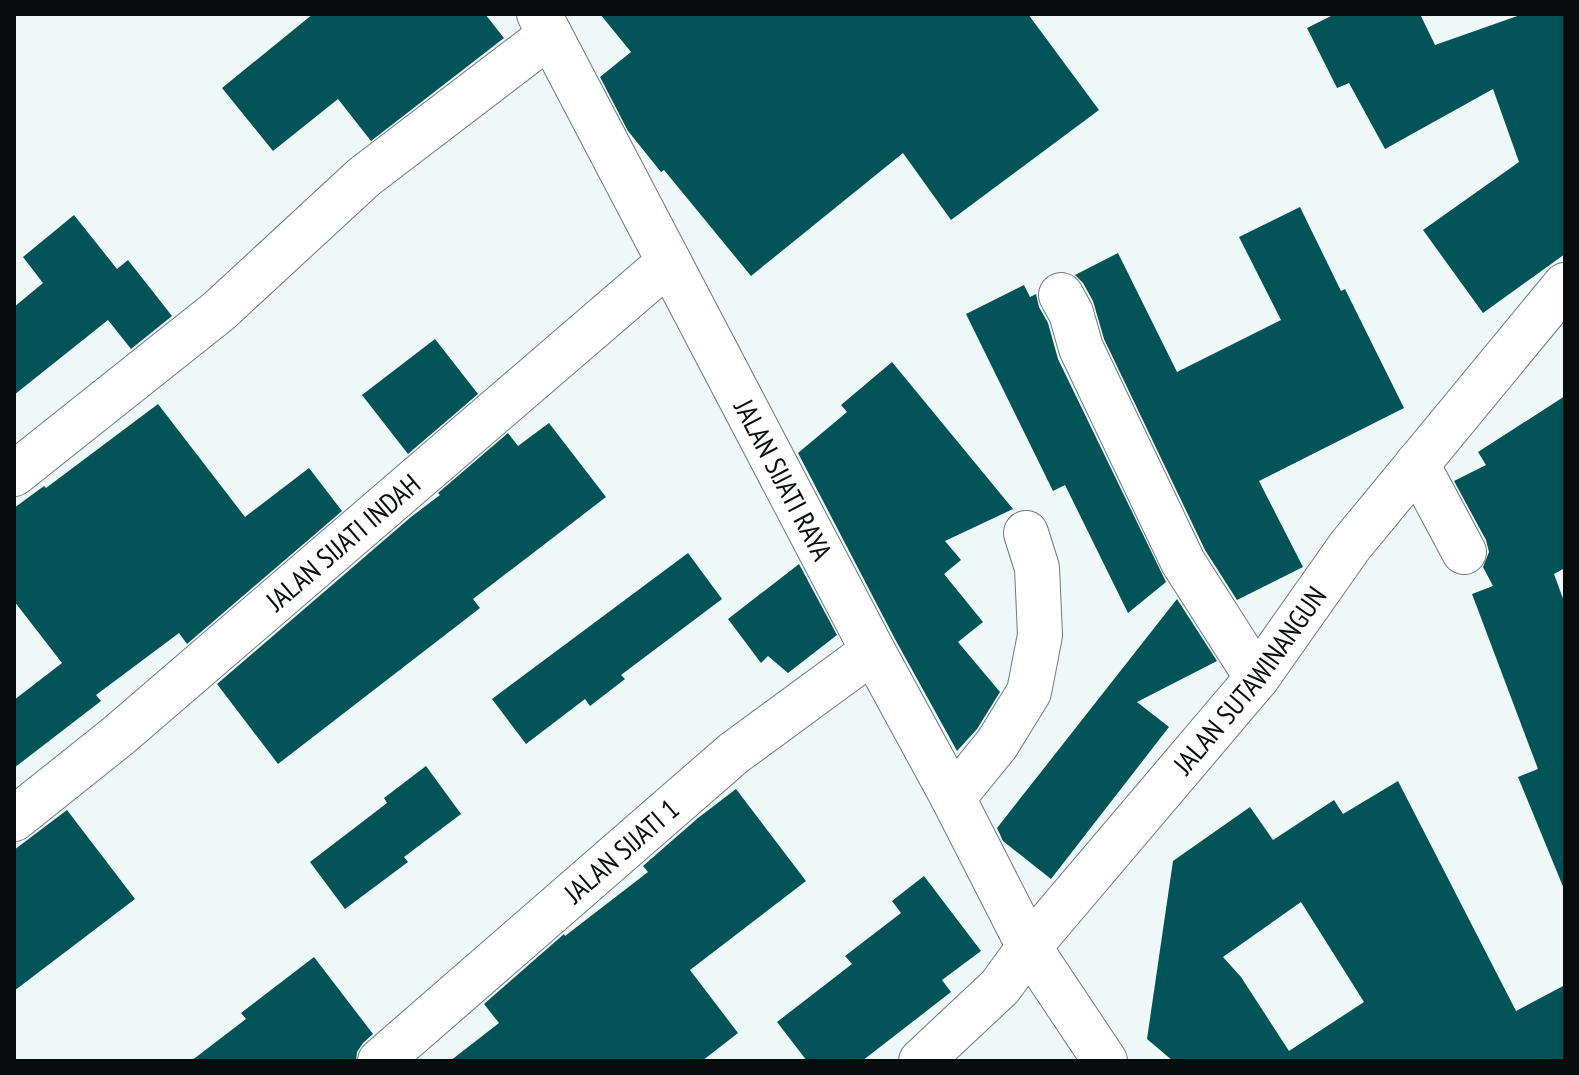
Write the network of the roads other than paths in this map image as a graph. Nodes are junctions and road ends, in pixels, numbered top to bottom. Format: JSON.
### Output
{"nodes":[{"id":1,"x":544,"y":25,"type":"edge"},
{"id":2,"x":669,"y":262,"type":"junction"},
{"id":3,"x":1565,"y":285,"type":"edge"},
{"id":4,"x":1061,"y":295,"type":"dead end"},
{"id":5,"x":1417,"y":464,"type":"junction"},
{"id":6,"x":14,"y":474,"type":"edge"},
{"id":7,"x":1026,"y":533,"type":"dead end"},
{"id":8,"x":1464,"y":552,"type":"dead end"},
{"id":9,"x":873,"y":651,"type":"junction"},
{"id":10,"x":1257,"y":678,"type":"junction"},
{"id":11,"x":953,"y":798,"type":"junction"},
{"id":12,"x":14,"y":819,"type":"edge"},
{"id":13,"x":1029,"y":947,"type":"junction"},
{"id":14,"x":380,"y":1061,"type":"edge"},
{"id":15,"x":921,"y":1061,"type":"edge"},
{"id":16,"x":1105,"y":1061,"type":"edge"}],
"edges":[{"from":1,"to":2,"type":"street","name":"JALAN SIJATI RAYA"},
{"from":1,"to":6,"type":"street"},
{"from":2,"to":9,"type":"street","name":"JALAN SIJATI RAYA"},
{"from":2,"to":12,"type":"street","name":"JALAN SIJATI INDAH"},
{"from":3,"to":5,"type":"street","name":"JALAN SUTAWINANGUN"},
{"from":4,"to":10,"type":"street"},
{"from":5,"to":8,"type":"street"},
{"from":5,"to":10,"type":"street","name":"JALAN SUTAWINANGUN"},
{"from":7,"to":11,"type":"street"},
{"from":9,"to":11,"type":"street","name":"JALAN SIJATI RAYA"},
{"from":9,"to":14,"type":"street","name":"JALAN SIJATI 1"},
{"from":10,"to":13,"type":"street","name":"JALAN SUTAWINANGUN"},
{"from":11,"to":13,"type":"street","name":"JALAN SIJATI RAYA"},
{"from":13,"to":15,"type":"street","name":"JALAN SUTAWINANGUN"},
{"from":13,"to":16,"type":"street","name":"JALAN SIJATI RAYA"}]}
